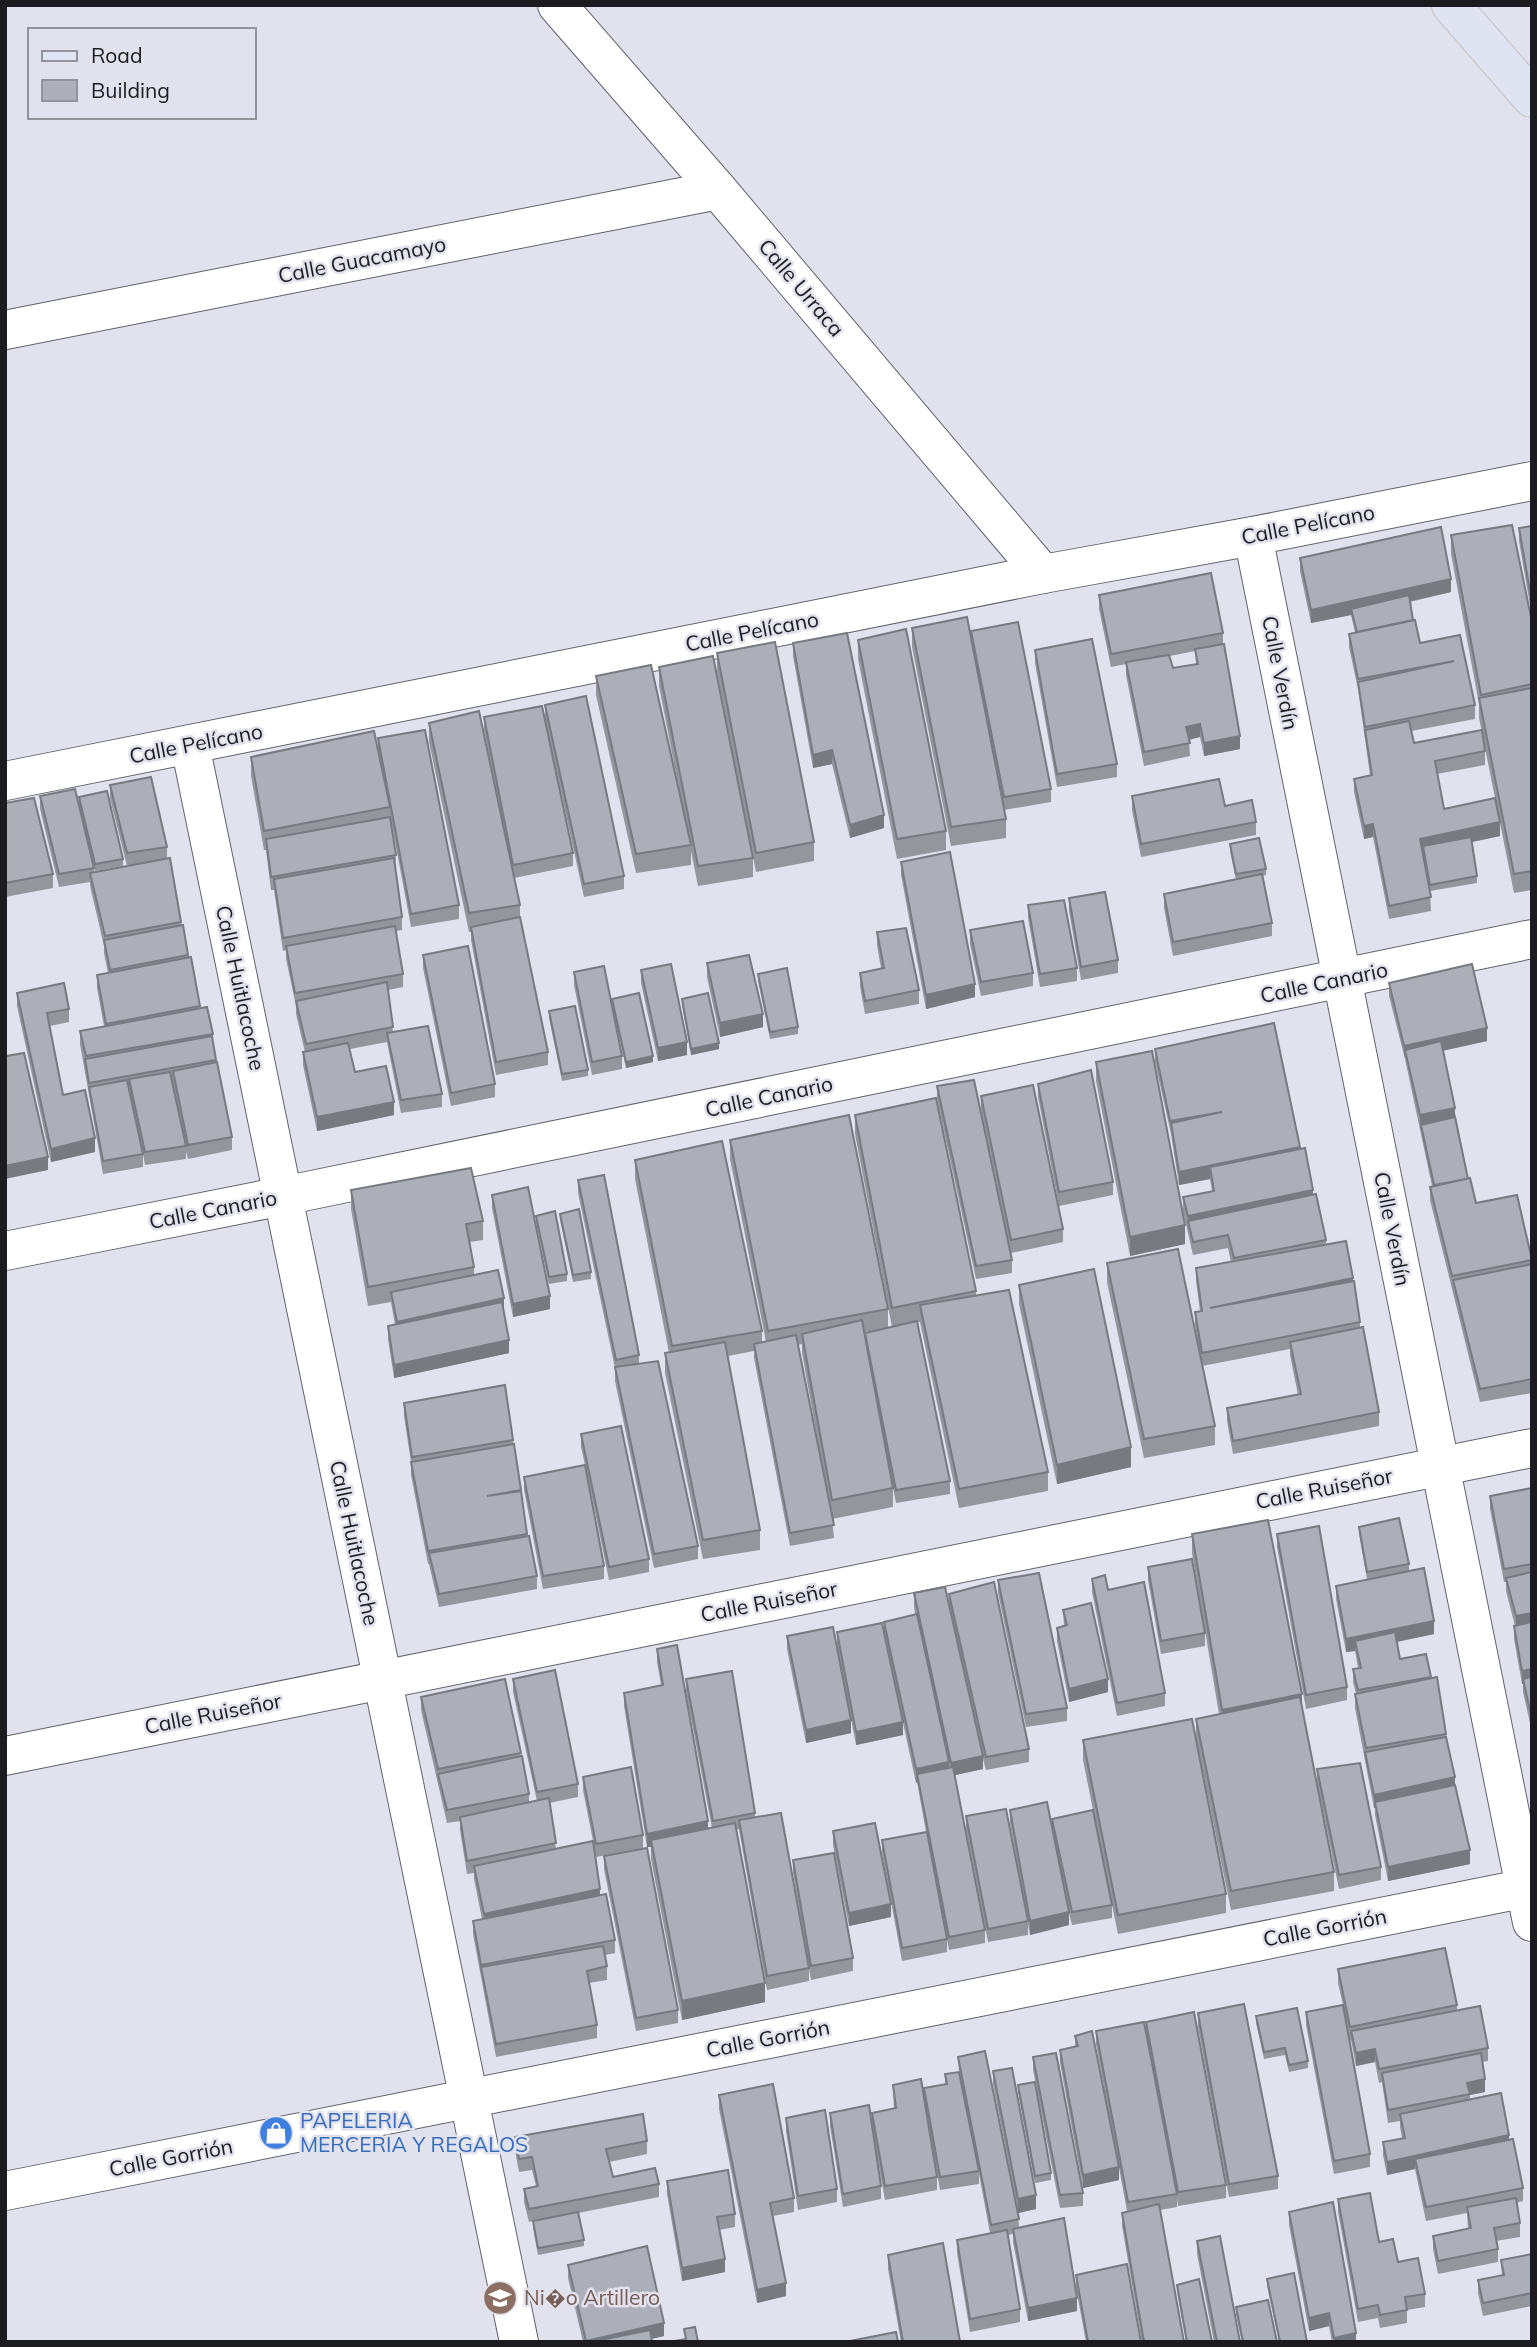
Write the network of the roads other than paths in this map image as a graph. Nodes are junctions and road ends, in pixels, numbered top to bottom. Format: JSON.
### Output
{"nodes":[{"id":1,"x":557,"y":5,"type":"edge"},
{"id":2,"x":1451,"y":5,"type":"edge"},
{"id":3,"x":1532,"y":98,"type":"edge"},
{"id":4,"x":718,"y":190,"type":"junction"},
{"id":5,"x":5,"y":330,"type":"edge"},
{"id":6,"x":1532,"y":463,"type":"edge"},
{"id":7,"x":1515,"y":483,"type":"edge"},
{"id":8,"x":1253,"y":536,"type":"junction"},
{"id":9,"x":1043,"y":574,"type":"junction"},
{"id":10,"x":190,"y":745,"type":"junction"},
{"id":11,"x":5,"y":781,"type":"edge"},
{"id":12,"x":1532,"y":939,"type":"edge"},
{"id":13,"x":1342,"y":979,"type":"junction"},
{"id":14,"x":283,"y":1196,"type":"junction"},
{"id":15,"x":5,"y":1251,"type":"edge"},
{"id":16,"x":1532,"y":1448,"type":"edge"},
{"id":17,"x":1440,"y":1466,"type":"junction"},
{"id":18,"x":383,"y":1680,"type":"junction"},
{"id":19,"x":5,"y":1756,"type":"edge"},
{"id":20,"x":1530,"y":1899,"type":"edge"},
{"id":21,"x":468,"y":2099,"type":"junction"},
{"id":22,"x":5,"y":2191,"type":"edge"},
{"id":23,"x":519,"y":2342,"type":"edge"}],
"edges":[{"from":1,"to":4,"type":"street","name":"Calle Urraca"},
{"from":2,"to":3,"type":"main road"},
{"from":4,"to":5,"type":"street","name":"Calle Guacamayo"},
{"from":4,"to":9,"type":"street","name":"Calle Urraca"},
{"from":6,"to":7,"type":"street","name":"Calle Pelícano"},
{"from":7,"to":8,"type":"street","name":"Calle Pelícano"},
{"from":8,"to":9,"type":"street","name":"Calle Pelícano"},
{"from":8,"to":13,"type":"street","name":"Calle Verdín"},
{"from":9,"to":10,"type":"street","name":"Calle Pelícano"},
{"from":10,"to":11,"type":"street","name":"Calle Pelícano"},
{"from":10,"to":14,"type":"street","name":"Calle Huitlacoche"},
{"from":12,"to":13,"type":"street","name":"Calle Canario"},
{"from":13,"to":14,"type":"street","name":"Calle Canario"},
{"from":13,"to":17,"type":"street","name":"Calle Verdín"},
{"from":14,"to":15,"type":"street","name":"Calle Canario"},
{"from":14,"to":18,"type":"street","name":"Calle Huitlacoche"},
{"from":16,"to":17,"type":"street","name":"Calle Ruiseñor"},
{"from":17,"to":18,"type":"street","name":"Calle Ruiseñor"},
{"from":17,"to":20,"type":"street","name":"Calle Verdín"},
{"from":18,"to":19,"type":"street","name":"Calle Ruiseñor"},
{"from":18,"to":21,"type":"street","name":"Calle Huitlacoche"},
{"from":20,"to":21,"type":"street","name":"Calle Gorrión"},
{"from":21,"to":22,"type":"street","name":"Calle Gorrión"},
{"from":21,"to":23,"type":"street","name":"Calle Huitlacoche"}]}
